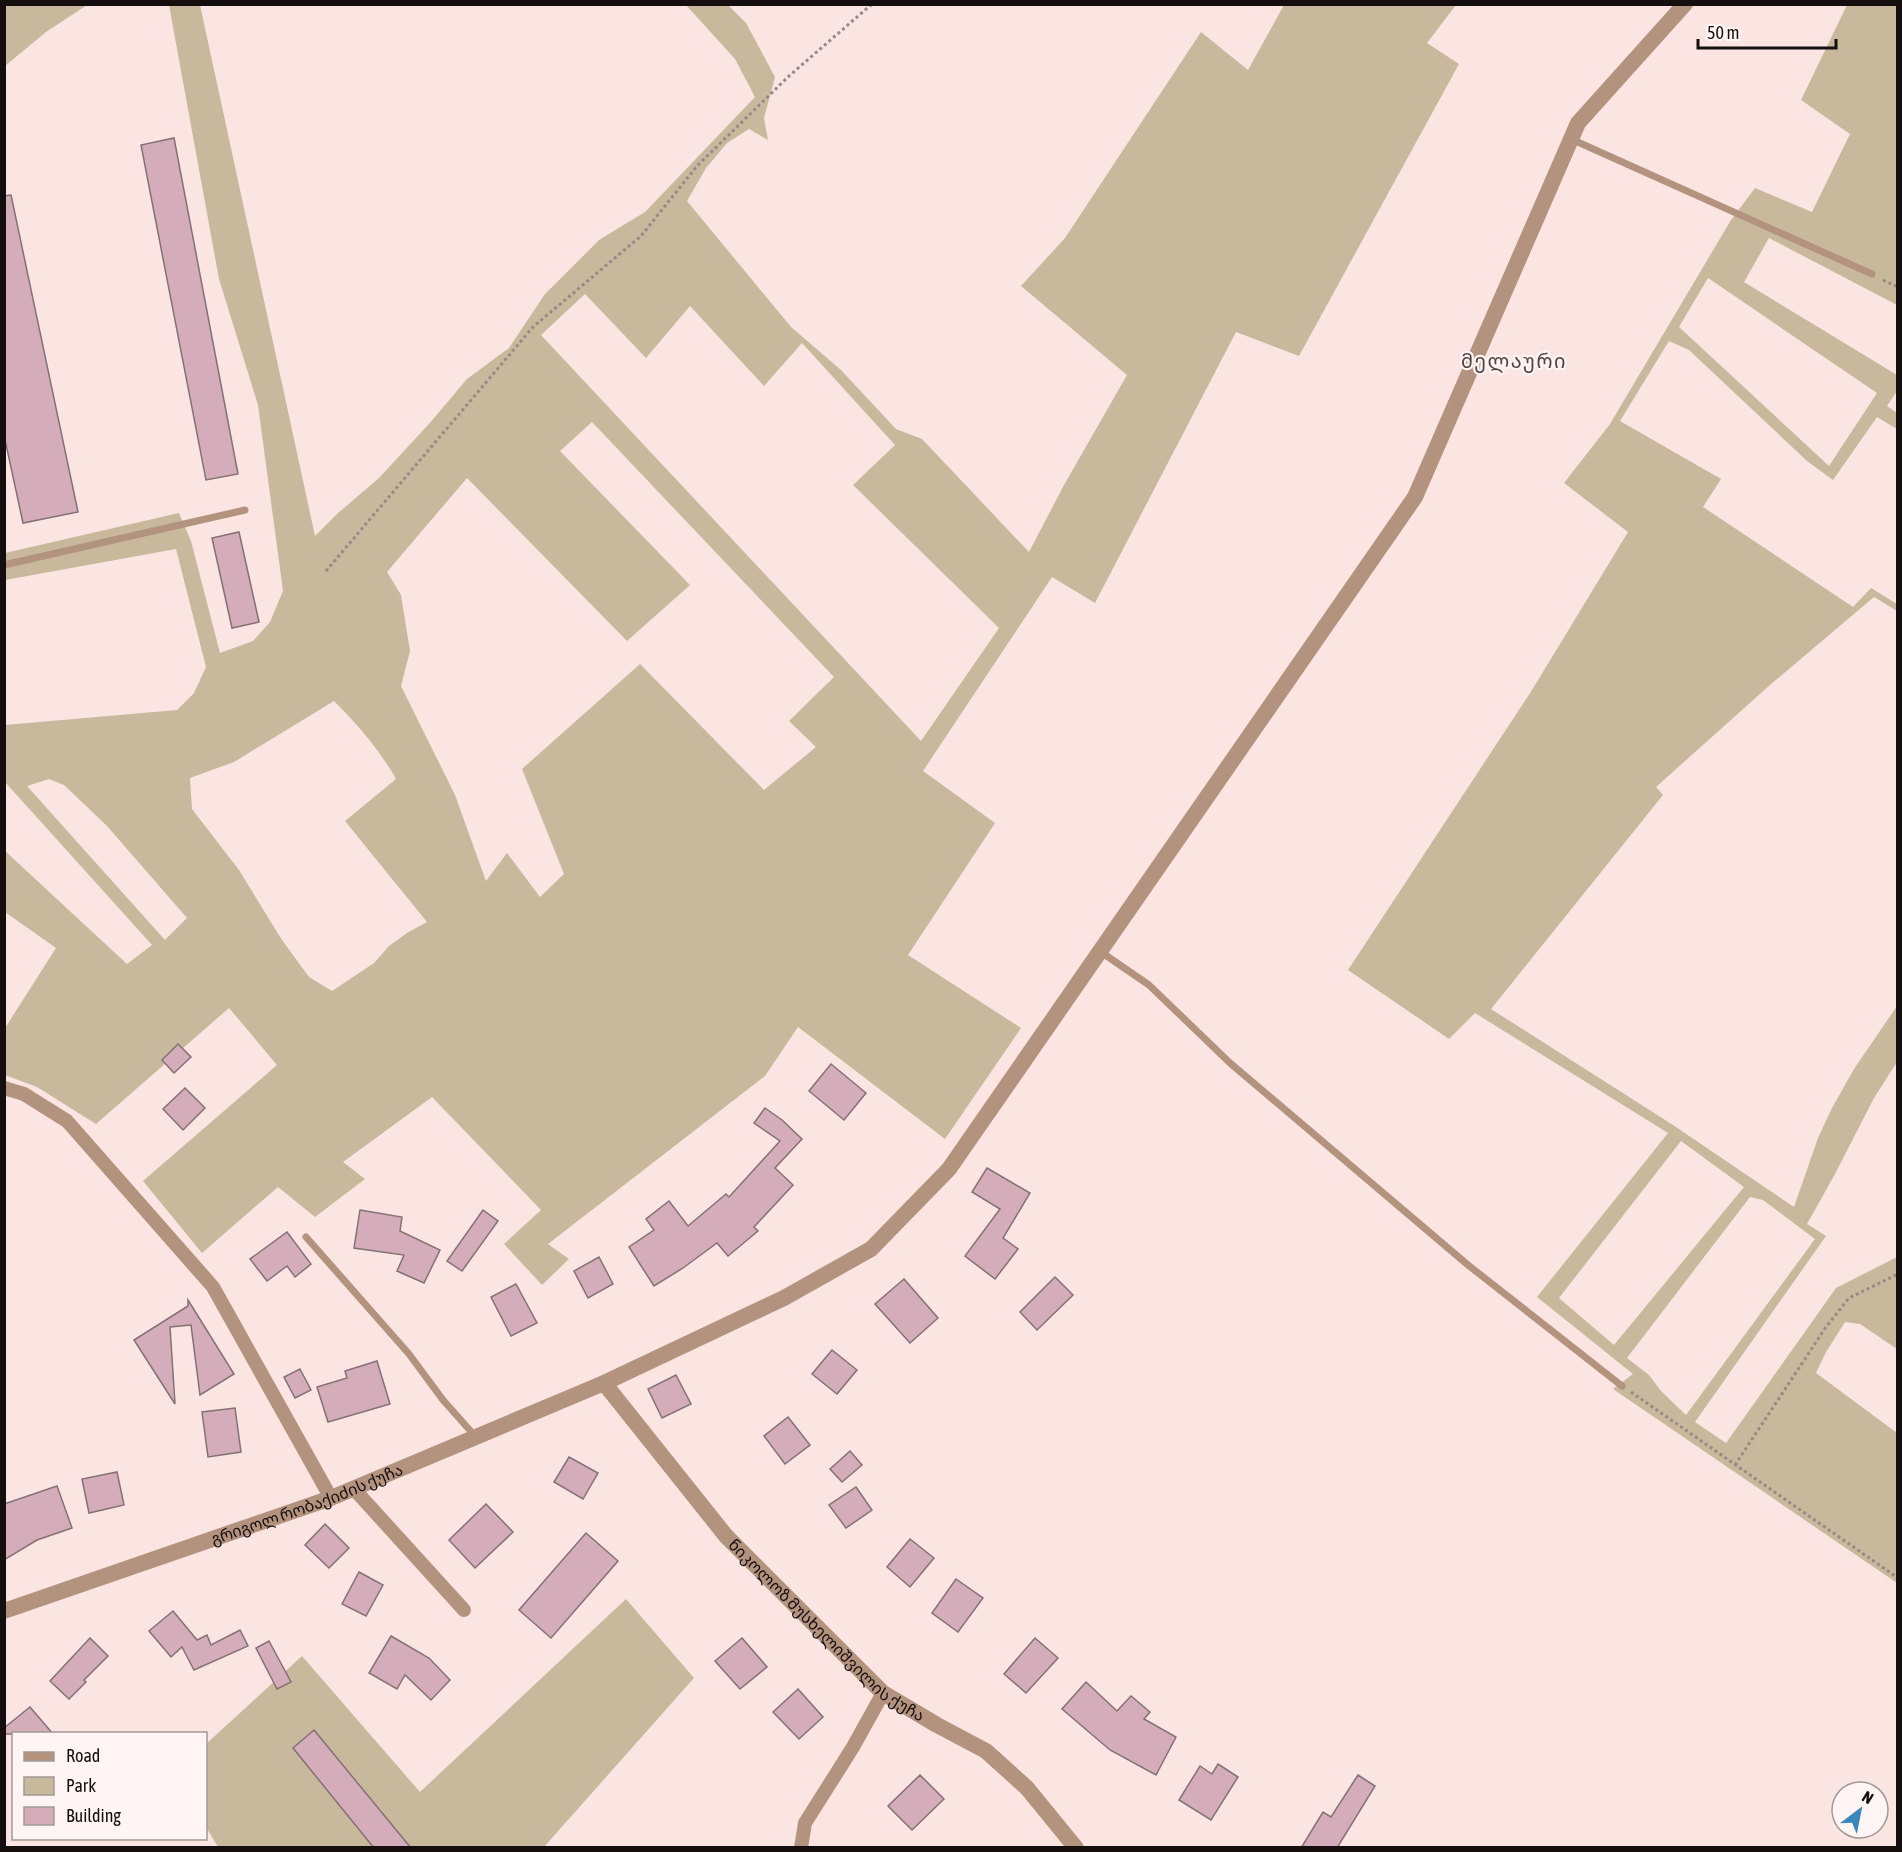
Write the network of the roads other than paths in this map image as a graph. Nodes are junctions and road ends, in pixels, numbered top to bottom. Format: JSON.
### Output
{"nodes":[{"id":1,"x":1685,"y":4,"type":"edge"},
{"id":2,"x":1571,"y":139,"type":"junction"},
{"id":3,"x":1872,"y":274,"type":"road end"},
{"id":4,"x":245,"y":510,"type":"dead end"},
{"id":5,"x":4,"y":565,"type":"edge"},
{"id":6,"x":1101,"y":952,"type":"junction"},
{"id":7,"x":4,"y":1088,"type":"edge"},
{"id":8,"x":306,"y":1237,"type":"dead end"},
{"id":9,"x":604,"y":1383,"type":"junction"},
{"id":10,"x":1622,"y":1386,"type":"road end"},
{"id":11,"x":476,"y":1437,"type":"junction"},
{"id":12,"x":354,"y":1489,"type":"junction"},
{"id":13,"x":331,"y":1498,"type":"junction"},
{"id":14,"x":464,"y":1610,"type":"dead end"},
{"id":15,"x":4,"y":1611,"type":"edge"},
{"id":16,"x":883,"y":1693,"type":"junction"},
{"id":17,"x":801,"y":1848,"type":"edge"},
{"id":18,"x":1076,"y":1848,"type":"edge"}],
"edges":[{"from":1,"to":2,"type":"street","name":"გრიგოლ რობაქიძის ქუჩა"},
{"from":2,"to":3,"type":"lane"},
{"from":2,"to":6,"type":"street","name":"გრიგოლ რობაქიძის ქუჩა"},
{"from":4,"to":5,"type":"lane"},
{"from":6,"to":9,"type":"street","name":"გრიგოლ რობაქიძის ქუჩა"},
{"from":6,"to":10,"type":"lane"},
{"from":7,"to":13,"type":"street"},
{"from":8,"to":11,"type":"lane"},
{"from":9,"to":11,"type":"street","name":"გრიგოლ რობაქიძის ქუჩა"},
{"from":9,"to":16,"type":"street","name":"ნიკოლოზ მუსხელიშვილის ქუჩა"},
{"from":11,"to":12,"type":"street","name":"გრიგოლ რობაქიძის ქუჩა"},
{"from":12,"to":13,"type":"street","name":"გრიგოლ რობაქიძის ქუჩა"},
{"from":12,"to":14,"type":"street"},
{"from":13,"to":15,"type":"street","name":"გრიგოლ რობაქიძის ქუჩა"},
{"from":16,"to":17,"type":"street"},
{"from":16,"to":18,"type":"street","name":"ნიკოლოზ მუსხელიშვილის ქუჩა"}]}
